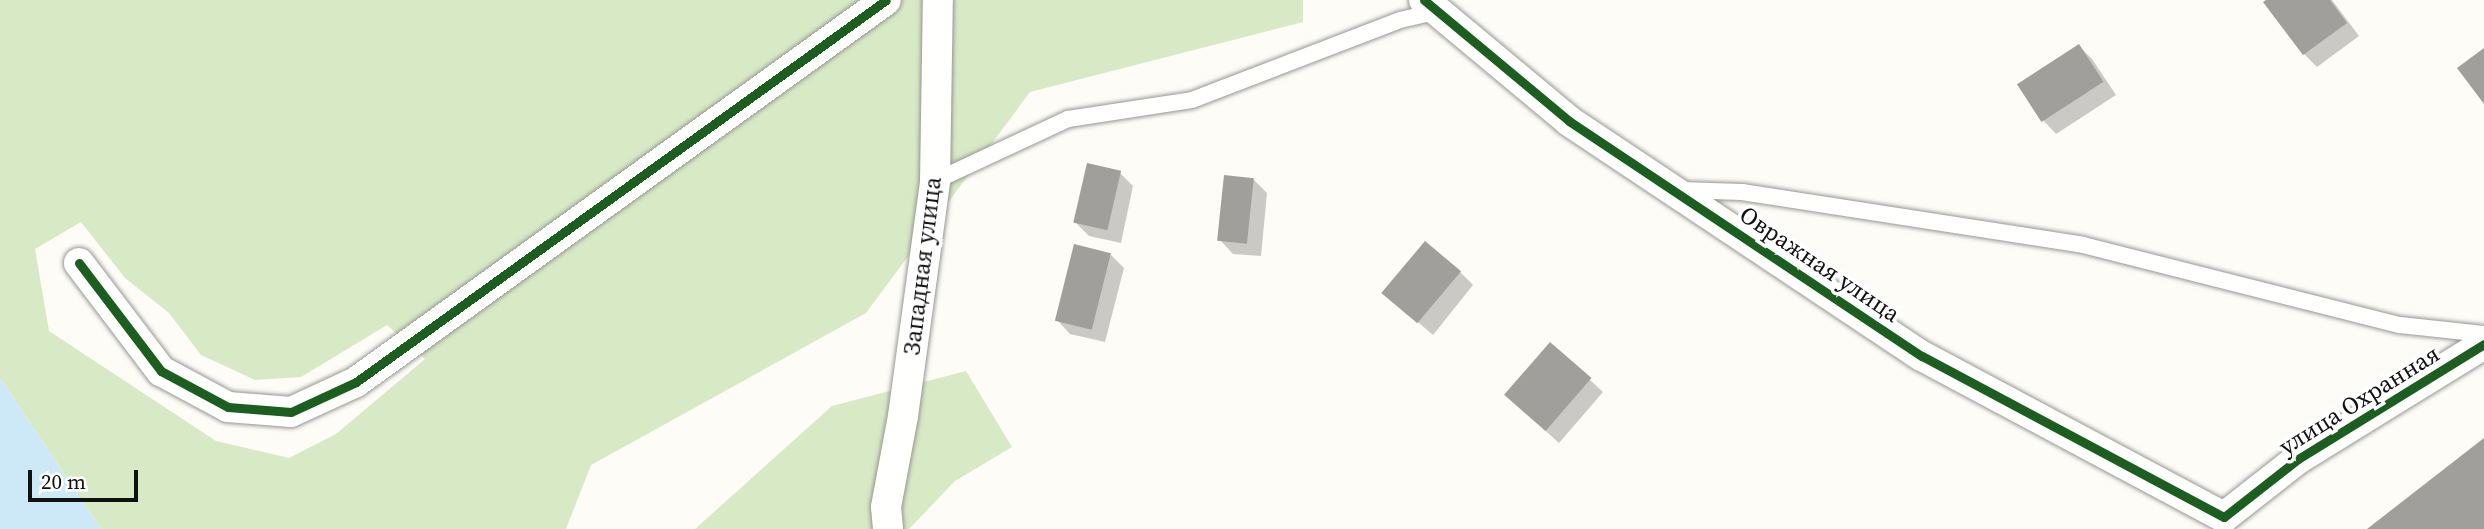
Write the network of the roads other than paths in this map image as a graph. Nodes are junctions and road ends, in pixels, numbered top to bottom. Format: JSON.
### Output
{"nodes":[{"id":1,"x":886,"y":0,"type":"edge"},
{"id":2,"x":938,"y":0,"type":"edge"},
{"id":3,"x":1430,"y":6,"type":"edge"},
{"id":4,"x":935,"y":181,"type":"junction"},
{"id":5,"x":1674,"y":190,"type":"junction"},
{"id":6,"x":79,"y":263,"type":"dead end"},
{"id":7,"x":2484,"y":334,"type":"edge"},
{"id":8,"x":2484,"y":344,"type":"edge"},
{"id":9,"x":2230,"y":523,"type":"edge"},
{"id":10,"x":888,"y":529,"type":"edge"}],
"edges":[{"from":1,"to":6,"type":"street"},
{"from":2,"to":4,"type":"street","name":"Западная улица"},
{"from":3,"to":4,"type":"lane"},
{"from":3,"to":5,"type":"street","name":"Овражная улица"},
{"from":4,"to":10,"type":"street","name":"Западная улица"},
{"from":5,"to":7,"type":"lane"},
{"from":5,"to":9,"type":"street","name":"Овражная улица"},
{"from":8,"to":9,"type":"street","name":"улица Охранная"}]}
